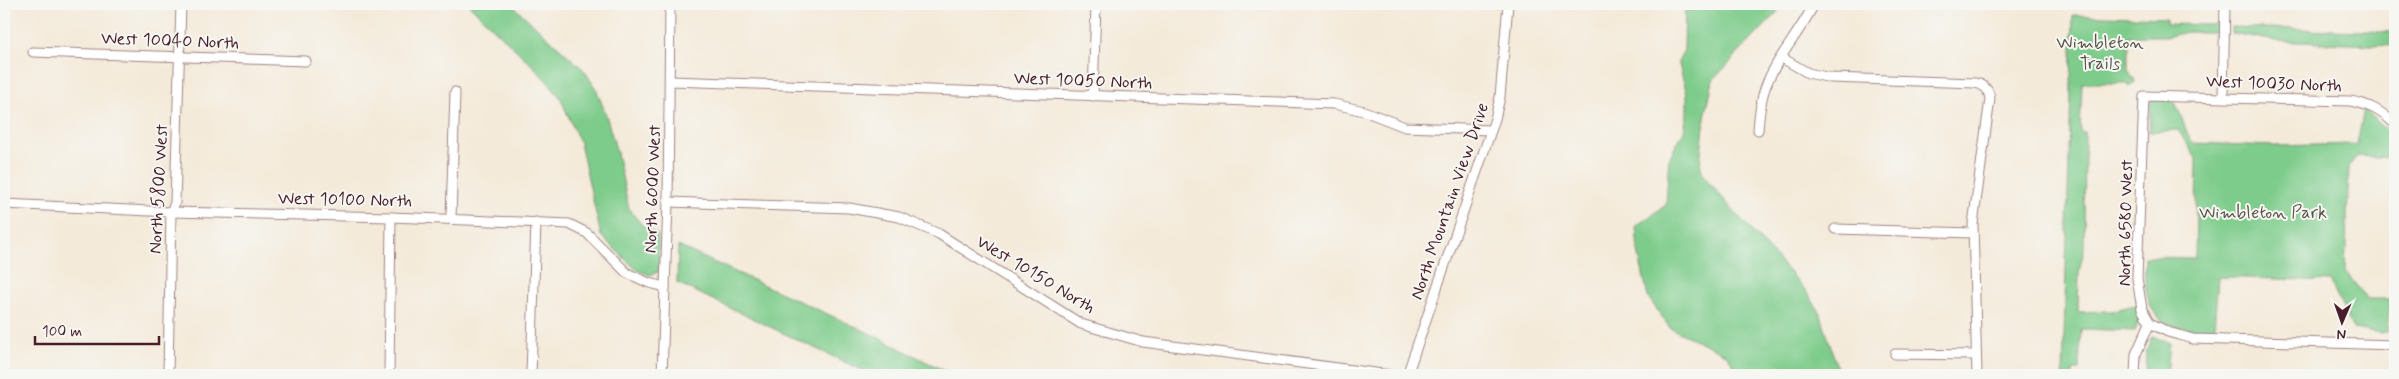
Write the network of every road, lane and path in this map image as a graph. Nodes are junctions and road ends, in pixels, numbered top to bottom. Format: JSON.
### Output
{"nodes":[{"id":1,"x":181,"y":4,"type":"edge"},
{"id":2,"x":670,"y":4,"type":"edge"},
{"id":3,"x":1096,"y":4,"type":"edge"},
{"id":4,"x":1508,"y":4,"type":"edge"},
{"id":5,"x":1814,"y":4,"type":"edge"},
{"id":6,"x":2225,"y":4,"type":"edge"},
{"id":7,"x":33,"y":52,"type":"dead end"},
{"id":8,"x":179,"y":57,"type":"junction"},
{"id":9,"x":1782,"y":58,"type":"junction"},
{"id":10,"x":306,"y":61,"type":"dead end"},
{"id":11,"x":670,"y":81,"type":"junction"},
{"id":12,"x":455,"y":92,"type":"dead end"},
{"id":13,"x":1093,"y":96,"type":"junction"},
{"id":14,"x":2144,"y":96,"type":"joint"},
{"id":15,"x":2223,"y":97,"type":"junction"},
{"id":16,"x":2395,"y":124,"type":"edge"},
{"id":17,"x":1490,"y":130,"type":"junction"},
{"id":18,"x":1758,"y":130,"type":"dead end"},
{"id":19,"x":668,"y":202,"type":"junction"},
{"id":20,"x":4,"y":204,"type":"edge"},
{"id":21,"x":172,"y":212,"type":"junction"},
{"id":22,"x":391,"y":216,"type":"junction"},
{"id":23,"x":451,"y":218,"type":"junction"},
{"id":24,"x":536,"y":222,"type":"junction"},
{"id":25,"x":1835,"y":229,"type":"dead end"},
{"id":26,"x":1973,"y":234,"type":"junction"},
{"id":27,"x":664,"y":287,"type":"junction"},
{"id":28,"x":2150,"y":323,"type":"junction"},
{"id":29,"x":2395,"y":345,"type":"edge"},
{"id":30,"x":1894,"y":354,"type":"dead end"},
{"id":31,"x":1976,"y":356,"type":"junction"},
{"id":32,"x":168,"y":375,"type":"edge"},
{"id":33,"x":389,"y":375,"type":"edge"},
{"id":34,"x":531,"y":375,"type":"edge"},
{"id":35,"x":662,"y":375,"type":"edge"},
{"id":36,"x":1390,"y":375,"type":"edge"},
{"id":37,"x":1407,"y":375,"type":"edge"},
{"id":38,"x":1977,"y":375,"type":"edge"},
{"id":39,"x":2135,"y":375,"type":"edge"}],
"edges":[{"from":1,"to":8,"type":"street","name":"North 5800 West"},
{"from":2,"to":11,"type":"street","name":"North 6000 West"},
{"from":3,"to":13,"type":"street"},
{"from":4,"to":17,"type":"street","name":"North Mountain View Drive"},
{"from":5,"to":9,"type":"street"},
{"from":6,"to":15,"type":"street"},
{"from":7,"to":8,"type":"street","name":"West 10040 North"},
{"from":8,"to":10,"type":"street","name":"West 10040 North"},
{"from":8,"to":21,"type":"street","name":"North 5800 West"},
{"from":9,"to":18,"type":"street"},
{"from":9,"to":26,"type":"street"},
{"from":11,"to":13,"type":"street","name":"West 10050 North"},
{"from":11,"to":19,"type":"street","name":"North 6000 West"},
{"from":12,"to":23,"type":"street"},
{"from":13,"to":17,"type":"street","name":"West 10050 North"},
{"from":14,"to":15,"type":"street","name":"West 10030 North"},
{"from":14,"to":28,"type":"street","name":"North 6580 West"},
{"from":15,"to":16,"type":"street","name":"West 10030 North"},
{"from":17,"to":37,"type":"street","name":"North Mountain View Drive"},
{"from":19,"to":27,"type":"street","name":"North 6000 West"},
{"from":19,"to":36,"type":"street","name":"West 10150 North"},
{"from":20,"to":21,"type":"street","name":"West 10100 North"},
{"from":21,"to":22,"type":"street","name":"West 10100 North"},
{"from":21,"to":32,"type":"street","name":"North 5800 West"},
{"from":22,"to":23,"type":"street","name":"West 10100 North"},
{"from":22,"to":33,"type":"street"},
{"from":23,"to":24,"type":"street","name":"West 10100 North"},
{"from":24,"to":27,"type":"street","name":"West 10100 North"},
{"from":24,"to":34,"type":"street"},
{"from":25,"to":26,"type":"street"},
{"from":26,"to":31,"type":"street"},
{"from":27,"to":35,"type":"street","name":"North 6000 West"},
{"from":28,"to":29,"type":"street"},
{"from":28,"to":39,"type":"street"},
{"from":30,"to":31,"type":"street"},
{"from":31,"to":38,"type":"street"}]}
